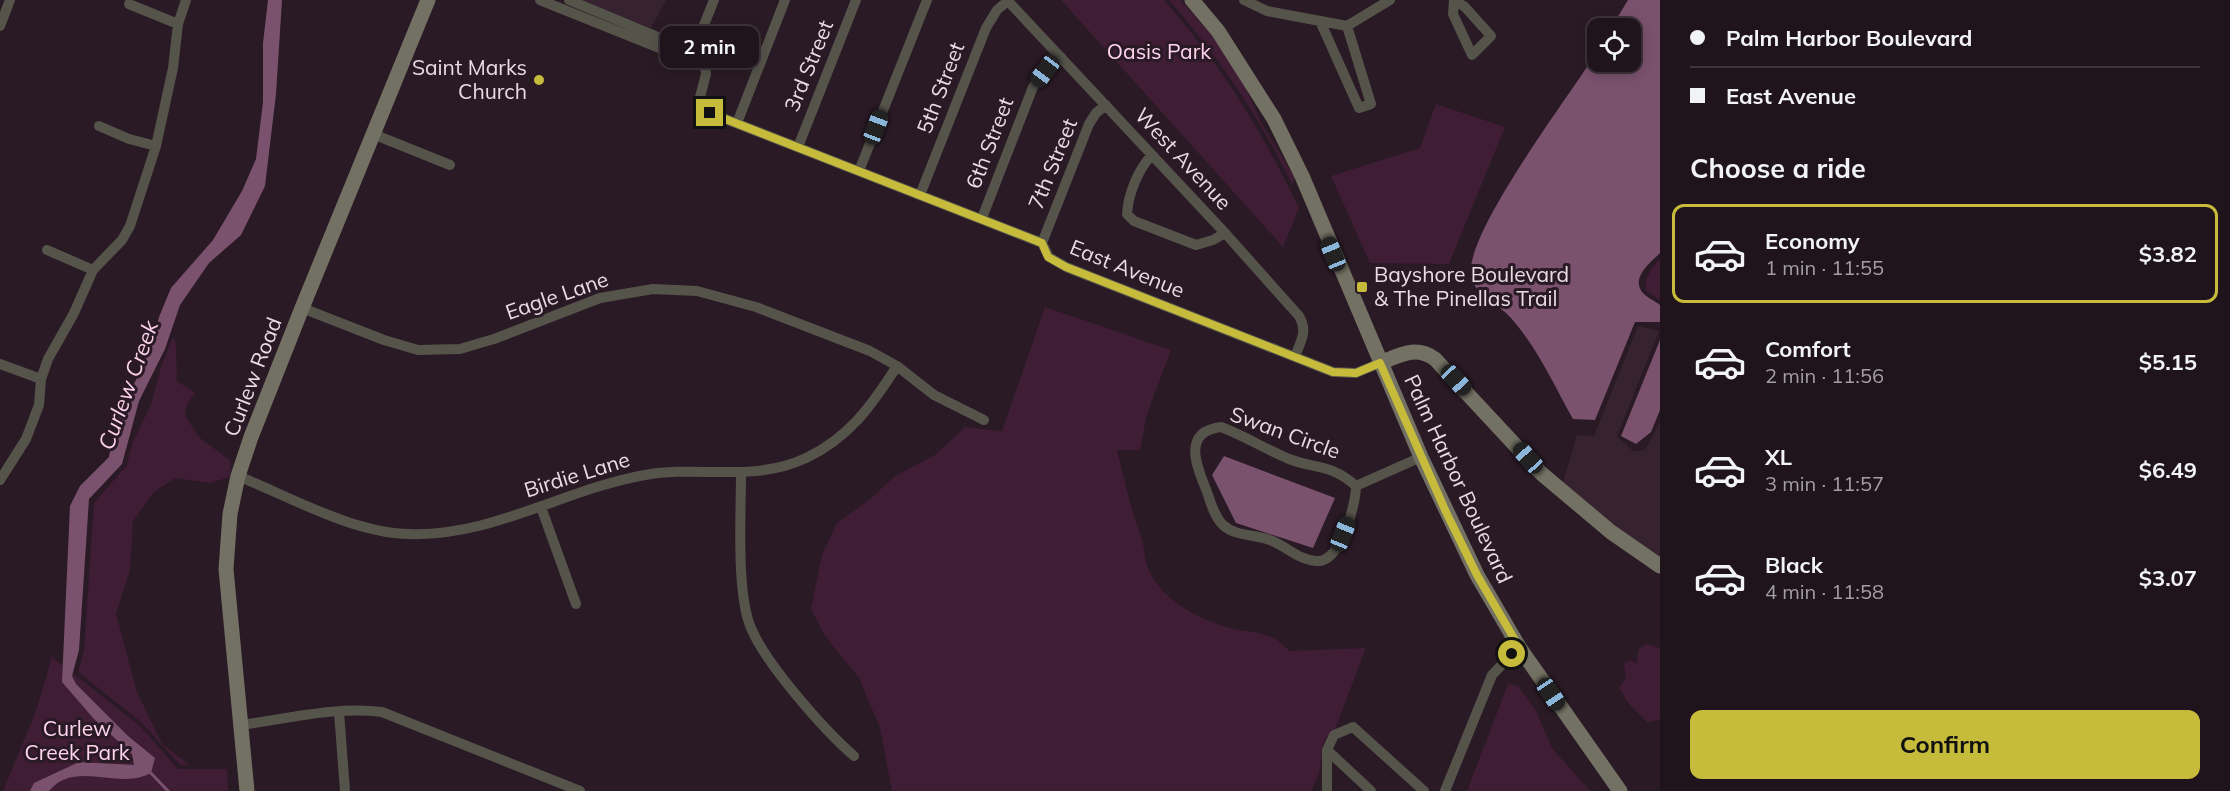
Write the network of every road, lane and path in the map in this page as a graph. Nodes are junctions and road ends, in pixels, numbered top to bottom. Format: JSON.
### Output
{"nodes":[{"id":1,"x":10,"y":0,"type":"edge"},
{"id":2,"x":186,"y":0,"type":"edge"},
{"id":3,"x":428,"y":0,"type":"edge"},
{"id":4,"x":540,"y":0,"type":"edge"},
{"id":5,"x":569,"y":0,"type":"edge"},
{"id":6,"x":714,"y":0,"type":"edge"},
{"id":7,"x":785,"y":0,"type":"edge"},
{"id":8,"x":856,"y":0,"type":"edge"},
{"id":9,"x":927,"y":0,"type":"edge"},
{"id":10,"x":1192,"y":0,"type":"edge"},
{"id":11,"x":1244,"y":0,"type":"edge"},
{"id":12,"x":1390,"y":0,"type":"edge"},
{"id":13,"x":1454,"y":0,"type":"edge"},
{"id":14,"x":1008,"y":1,"type":"edge"},
{"id":15,"x":129,"y":4,"type":"dead end"},
{"id":16,"x":1320,"y":21,"type":"junction"},
{"id":17,"x":178,"y":24,"type":"junction"},
{"id":18,"x":0,"y":26,"type":"edge"},
{"id":19,"x":1347,"y":26,"type":"junction"},
{"id":20,"x":692,"y":55,"type":"junction"},
{"id":21,"x":1061,"y":57,"type":"junction"},
{"id":22,"x":1106,"y":105,"type":"junction"},
{"id":23,"x":737,"y":123,"type":"junction"},
{"id":24,"x":99,"y":126,"type":"dead end"},
{"id":25,"x":373,"y":134,"type":"junction"},
{"id":26,"x":156,"y":146,"type":"junction"},
{"id":27,"x":798,"y":147,"type":"junction"},
{"id":28,"x":1152,"y":156,"type":"junction"},
{"id":29,"x":450,"y":165,"type":"dead end"},
{"id":30,"x":859,"y":171,"type":"junction"},
{"id":31,"x":920,"y":195,"type":"junction"},
{"id":32,"x":982,"y":218,"type":"junction"},
{"id":33,"x":1226,"y":233,"type":"junction"},
{"id":34,"x":1042,"y":243,"type":"junction"},
{"id":35,"x":47,"y":250,"type":"dead end"},
{"id":36,"x":93,"y":270,"type":"junction"},
{"id":37,"x":302,"y":308,"type":"junction"},
{"id":38,"x":1295,"y":356,"type":"junction"},
{"id":39,"x":1380,"y":363,"type":"junction"},
{"id":40,"x":0,"y":364,"type":"edge"},
{"id":41,"x":897,"y":366,"type":"junction"},
{"id":42,"x":41,"y":379,"type":"junction"},
{"id":43,"x":984,"y":420,"type":"dead end"},
{"id":44,"x":1420,"y":456,"type":"junction"},
{"id":45,"x":741,"y":474,"type":"junction"},
{"id":46,"x":238,"y":476,"type":"junction"},
{"id":47,"x":0,"y":480,"type":"edge"},
{"id":48,"x":1356,"y":486,"type":"junction"},
{"id":49,"x":540,"y":507,"type":"junction"},
{"id":50,"x":1660,"y":566,"type":"edge"},
{"id":51,"x":576,"y":604,"type":"dead end"},
{"id":52,"x":1519,"y":647,"type":"junction"},
{"id":53,"x":339,"y":712,"type":"junction"},
{"id":54,"x":241,"y":725,"type":"junction"},
{"id":55,"x":1327,"y":750,"type":"junction"},
{"id":56,"x":854,"y":756,"type":"dead end"},
{"id":57,"x":247,"y":791,"type":"edge"},
{"id":58,"x":345,"y":791,"type":"edge"},
{"id":59,"x":580,"y":791,"type":"edge"},
{"id":60,"x":1327,"y":791,"type":"edge"},
{"id":61,"x":1371,"y":791,"type":"edge"},
{"id":62,"x":1424,"y":791,"type":"edge"},
{"id":63,"x":1445,"y":791,"type":"edge"},
{"id":64,"x":1620,"y":791,"type":"edge"}],
"edges":[{"from":1,"to":18,"type":"street"},
{"from":2,"to":17,"type":"street"},
{"from":3,"to":25,"type":"main road","name":"Curlew Road"},
{"from":4,"to":20,"type":"street"},
{"from":5,"to":20,"type":"street"},
{"from":6,"to":20,"type":"street"},
{"from":7,"to":23,"type":"street"},
{"from":8,"to":27,"type":"street","name":"3rd Street"},
{"from":9,"to":30,"type":"street"},
{"from":10,"to":39,"type":"main road","name":"Palm Harbor Boulevard"},
{"from":11,"to":16,"type":"street"},
{"from":12,"to":19,"type":"street"},
{"from":13,"to":13,"type":"street"},
{"from":14,"to":21,"type":"street","name":"West Avenue"},
{"from":14,"to":31,"type":"street","name":"5th Street"},
{"from":15,"to":17,"type":"street"},
{"from":16,"to":19,"type":"street"},
{"from":16,"to":19,"type":"street"},
{"from":17,"to":26,"type":"street"},
{"from":20,"to":23,"type":"street","name":"East Avenue"},
{"from":21,"to":22,"type":"street","name":"West Avenue"},
{"from":21,"to":32,"type":"street","name":"6th Street"},
{"from":22,"to":28,"type":"street","name":"West Avenue"},
{"from":22,"to":34,"type":"street","name":"7th Street"},
{"from":23,"to":27,"type":"street","name":"East Avenue"},
{"from":24,"to":26,"type":"street"},
{"from":25,"to":29,"type":"street"},
{"from":25,"to":37,"type":"main road","name":"Curlew Road"},
{"from":26,"to":36,"type":"street"},
{"from":27,"to":30,"type":"street","name":"East Avenue"},
{"from":28,"to":33,"type":"street","name":"West Avenue"},
{"from":28,"to":33,"type":"street"},
{"from":30,"to":31,"type":"street","name":"East Avenue"},
{"from":31,"to":32,"type":"street","name":"East Avenue"},
{"from":32,"to":34,"type":"street","name":"East Avenue"},
{"from":33,"to":38,"type":"street","name":"West Avenue"},
{"from":34,"to":38,"type":"street","name":"East Avenue"},
{"from":35,"to":36,"type":"street"},
{"from":36,"to":42,"type":"street"},
{"from":37,"to":41,"type":"street","name":"Eagle Lane"},
{"from":37,"to":46,"type":"main road","name":"Curlew Road"},
{"from":38,"to":39,"type":"street","name":"East Avenue"},
{"from":39,"to":44,"type":"main road","name":"Palm Harbor Boulevard"},
{"from":39,"to":50,"type":"main road"},
{"from":40,"to":42,"type":"street"},
{"from":41,"to":43,"type":"street","name":"Eagle Lane"},
{"from":41,"to":45,"type":"street","name":"Birdie Lane"},
{"from":42,"to":47,"type":"street"},
{"from":44,"to":48,"type":"street","name":"Swan Circle"},
{"from":44,"to":52,"type":"main road","name":"Palm Harbor Boulevard"},
{"from":45,"to":49,"type":"street","name":"Birdie Lane"},
{"from":45,"to":56,"type":"street"},
{"from":46,"to":49,"type":"street","name":"Birdie Lane"},
{"from":46,"to":54,"type":"main road","name":"Curlew Road"},
{"from":48,"to":48,"type":"street","name":"Swan Circle"},
{"from":49,"to":51,"type":"street"},
{"from":52,"to":63,"type":"street"},
{"from":52,"to":64,"type":"main road","name":"Palm Harbor Boulevard"},
{"from":53,"to":54,"type":"street"},
{"from":53,"to":58,"type":"street"},
{"from":53,"to":59,"type":"street"},
{"from":54,"to":57,"type":"main road","name":"Curlew Road"},
{"from":55,"to":60,"type":"street"},
{"from":55,"to":61,"type":"street"},
{"from":55,"to":62,"type":"street"}]}
